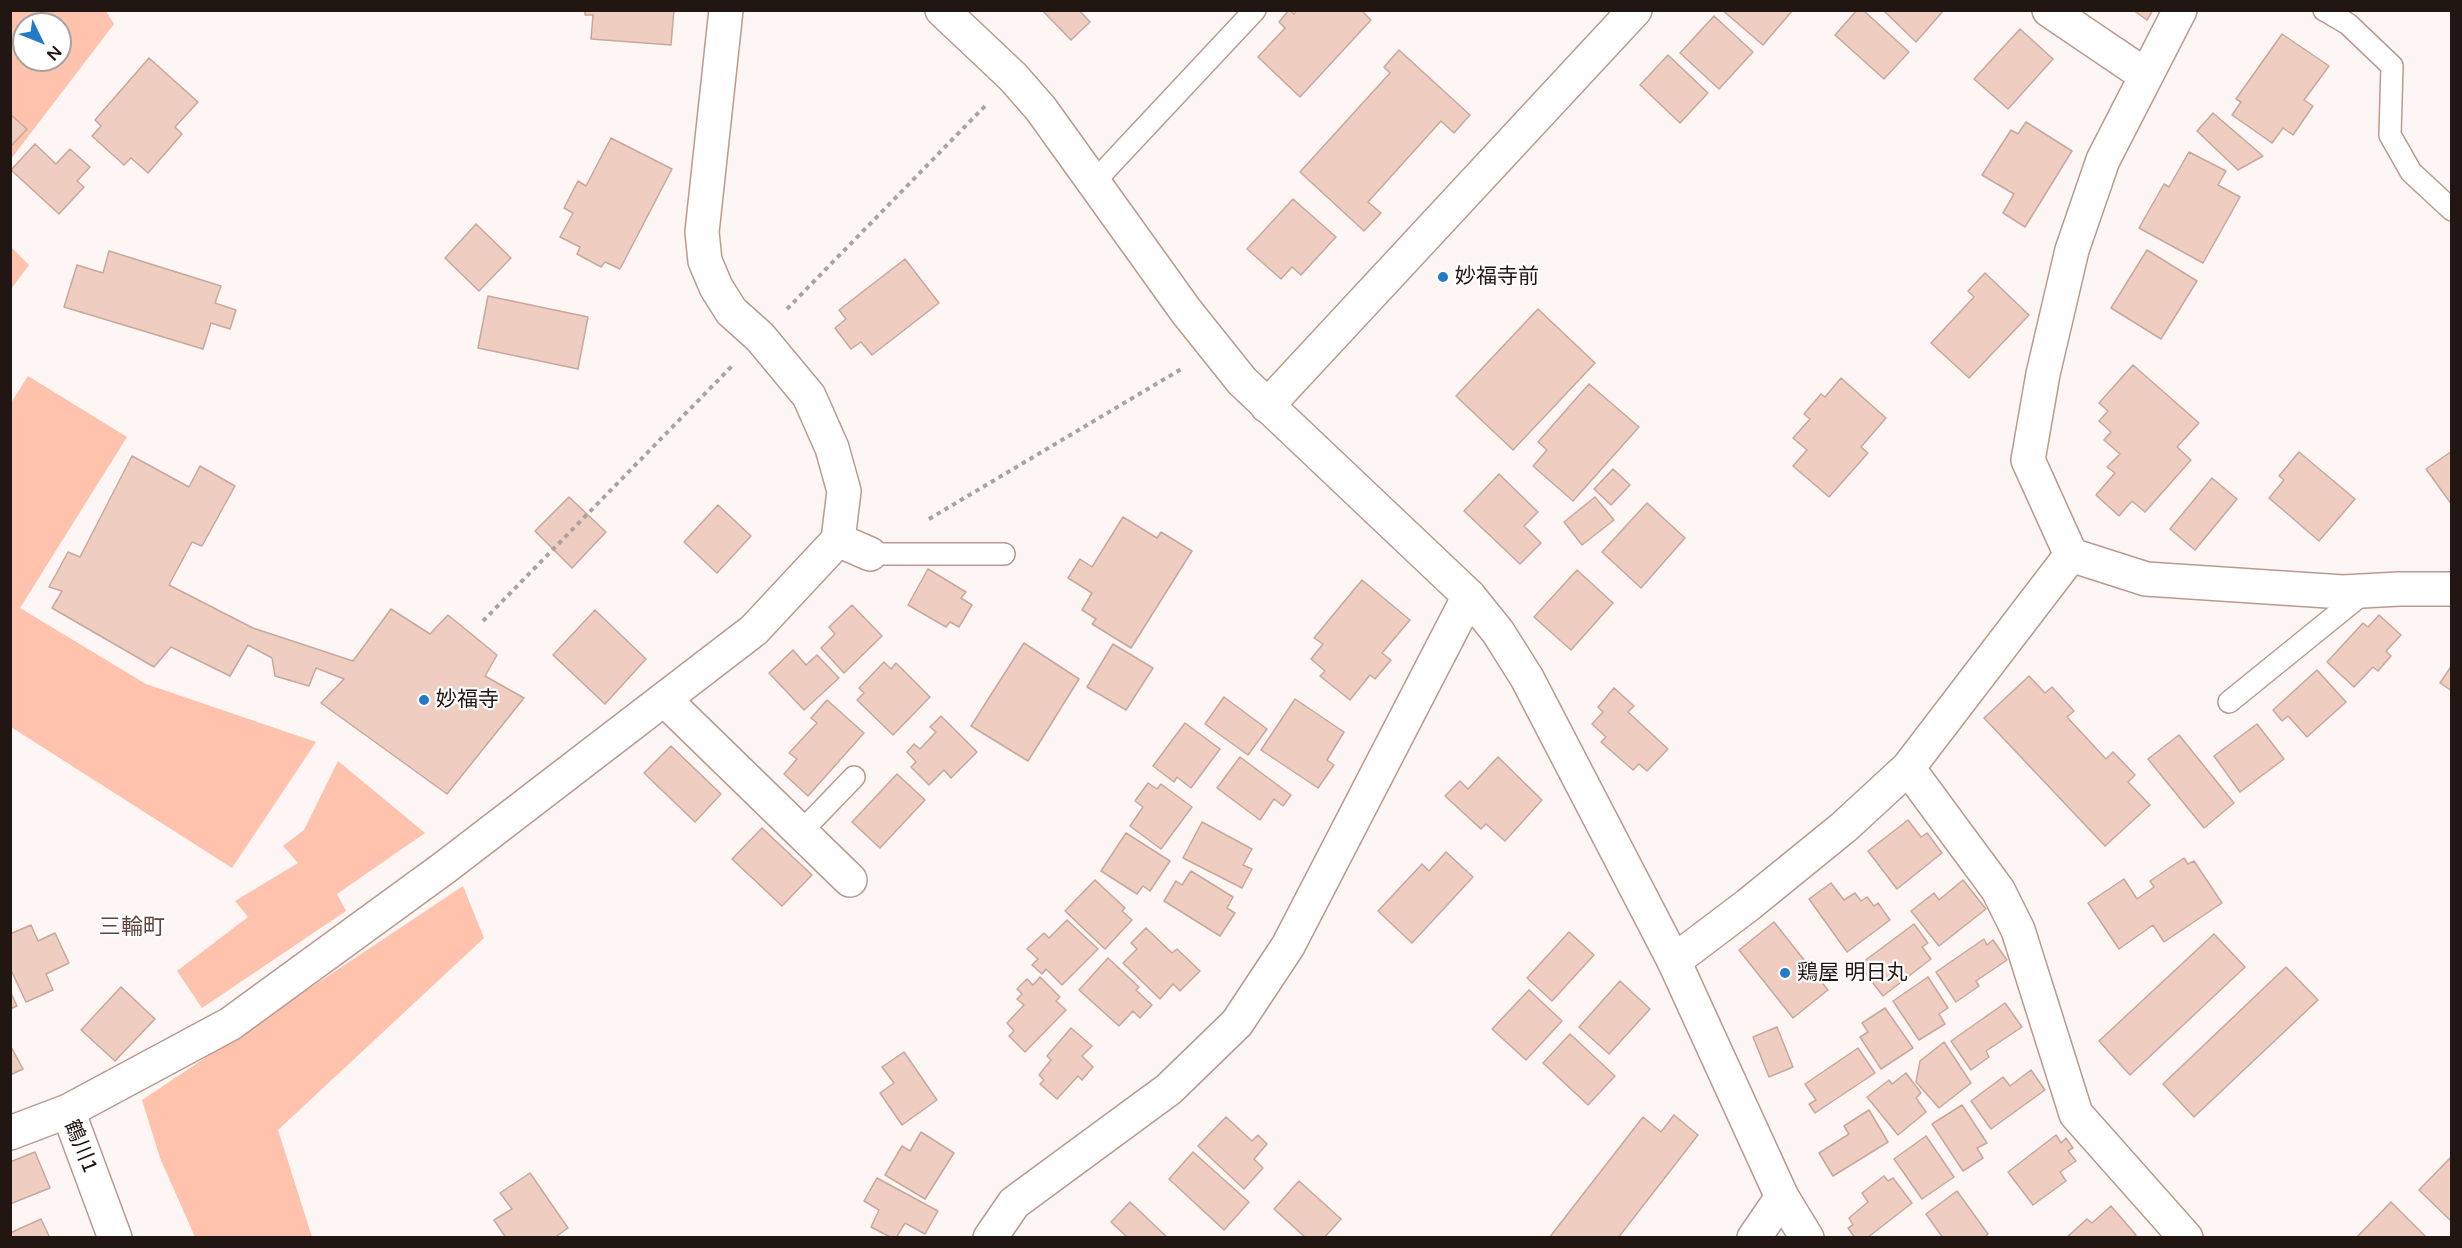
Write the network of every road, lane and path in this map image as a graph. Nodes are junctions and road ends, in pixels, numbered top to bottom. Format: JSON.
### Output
{"nodes":[{"id":1,"x":726,"y":10,"type":"edge"},
{"id":2,"x":942,"y":10,"type":"edge"},
{"id":3,"x":1255,"y":10,"type":"edge"},
{"id":4,"x":1635,"y":10,"type":"edge"},
{"id":5,"x":2049,"y":10,"type":"edge"},
{"id":6,"x":2180,"y":10,"type":"edge"},
{"id":7,"x":2325,"y":10,"type":"edge"},
{"id":8,"x":2145,"y":75,"type":"junction"},
{"id":9,"x":1013,"y":77,"type":"junction"},
{"id":10,"x":1094,"y":182,"type":"junction"},
{"id":11,"x":2451,"y":210,"type":"edge"},
{"id":12,"x":760,"y":337,"type":"junction"},
{"id":13,"x":1215,"y":349,"type":"junction"},
{"id":14,"x":1267,"y":406,"type":"junction"},
{"id":15,"x":838,"y":540,"type":"junction"},
{"id":16,"x":870,"y":554,"type":"junction"},
{"id":17,"x":1004,"y":554,"type":"dead end"},
{"id":18,"x":2071,"y":555,"type":"junction"},
{"id":19,"x":2451,"y":589,"type":"edge"},
{"id":20,"x":2367,"y":591,"type":"junction"},
{"id":21,"x":1469,"y":596,"type":"junction"},
{"id":22,"x":483,"y":621,"type":"dead end"},
{"id":23,"x":664,"y":699,"type":"junction"},
{"id":24,"x":2229,"y":702,"type":"dead end"},
{"id":25,"x":1908,"y":768,"type":"junction"},
{"id":26,"x":854,"y":777,"type":"dead end"},
{"id":27,"x":801,"y":832,"type":"junction"},
{"id":28,"x":850,"y":880,"type":"dead end"},
{"id":29,"x":1674,"y":961,"type":"junction"},
{"id":30,"x":68,"y":1111,"type":"junction"},
{"id":31,"x":10,"y":1133,"type":"edge"},
{"id":32,"x":1782,"y":1197,"type":"junction"},
{"id":33,"x":115,"y":1238,"type":"edge"},
{"id":34,"x":990,"y":1238,"type":"edge"},
{"id":35,"x":1754,"y":1238,"type":"edge"},
{"id":36,"x":1808,"y":1238,"type":"edge"},
{"id":37,"x":2186,"y":1238,"type":"edge"}],
"edges":[{"from":1,"to":12,"type":"street"},
{"from":2,"to":9,"type":"street"},
{"from":3,"to":10,"type":"lane"},
{"from":4,"to":14,"type":"street"},
{"from":5,"to":8,"type":"street"},
{"from":6,"to":8,"type":"street"},
{"from":7,"to":11,"type":"lane"},
{"from":8,"to":18,"type":"street"},
{"from":9,"to":10,"type":"street"},
{"from":9,"to":12,"type":"path"},
{"from":10,"to":13,"type":"street"},
{"from":12,"to":15,"type":"street"},
{"from":12,"to":22,"type":"path"},
{"from":13,"to":14,"type":"street"},
{"from":13,"to":16,"type":"path"},
{"from":14,"to":21,"type":"street"},
{"from":15,"to":16,"type":"street"},
{"from":15,"to":23,"type":"street"},
{"from":16,"to":17,"type":"lane"},
{"from":18,"to":20,"type":"street"},
{"from":18,"to":25,"type":"street"},
{"from":19,"to":20,"type":"street"},
{"from":20,"to":24,"type":"lane"},
{"from":21,"to":29,"type":"street"},
{"from":21,"to":34,"type":"street"},
{"from":23,"to":27,"type":"street"},
{"from":23,"to":30,"type":"street"},
{"from":25,"to":29,"type":"street"},
{"from":25,"to":37,"type":"street"},
{"from":26,"to":27,"type":"lane"},
{"from":27,"to":28,"type":"street"},
{"from":29,"to":32,"type":"street"},
{"from":30,"to":31,"type":"street","name":"鶴川1"},
{"from":30,"to":33,"type":"street","name":"鶴川1"},
{"from":32,"to":35,"type":"street"},
{"from":32,"to":36,"type":"street"}]}
